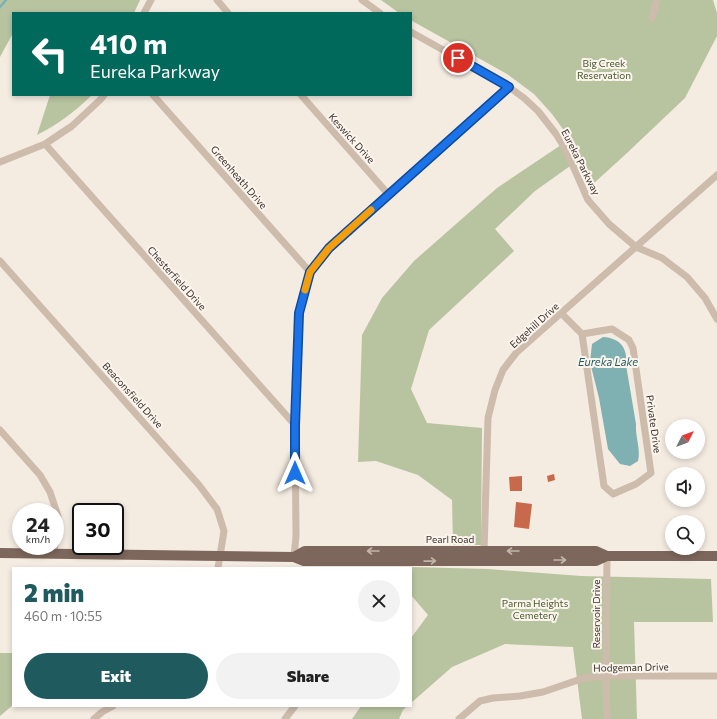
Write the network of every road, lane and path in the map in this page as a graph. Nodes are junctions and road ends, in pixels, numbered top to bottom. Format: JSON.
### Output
{"nodes":[{"id":1,"x":151,"y":0,"type":"edge"},
{"id":2,"x":217,"y":0,"type":"edge"},
{"id":3,"x":362,"y":0,"type":"edge"},
{"id":4,"x":657,"y":0,"type":"edge"},
{"id":5,"x":145,"y":12,"type":"edge"},
{"id":6,"x":227,"y":12,"type":"edge"},
{"id":7,"x":379,"y":12,"type":"edge"},
{"id":8,"x":652,"y":18,"type":"dead end"},
{"id":9,"x":412,"y":33,"type":"edge"},
{"id":10,"x":509,"y":87,"type":"junction"},
{"id":11,"x":103,"y":96,"type":"edge"},
{"id":12,"x":154,"y":96,"type":"edge"},
{"id":13,"x":302,"y":96,"type":"edge"},
{"id":14,"x":45,"y":144,"type":"junction"},
{"id":15,"x":0,"y":162,"type":"edge"},
{"id":16,"x":717,"y":175,"type":"edge"},
{"id":17,"x":389,"y":194,"type":"junction"},
{"id":18,"x":636,"y":247,"type":"junction"},
{"id":19,"x":0,"y":260,"type":"edge"},
{"id":20,"x":310,"y":272,"type":"junction"},
{"id":21,"x":561,"y":313,"type":"junction"},
{"id":22,"x":717,"y":319,"type":"edge"},
{"id":23,"x":582,"y":334,"type":"junction"},
{"id":24,"x":295,"y":425,"type":"junction"},
{"id":25,"x":0,"y":430,"type":"edge"},
{"id":26,"x":54,"y":503,"type":"edge"},
{"id":27,"x":484,"y":551,"type":"junction"},
{"id":28,"x":0,"y":553,"type":"edge"},
{"id":29,"x":12,"y":553,"type":"edge"},
{"id":30,"x":64,"y":553,"type":"edge"},
{"id":31,"x":219,"y":556,"type":"junction"},
{"id":32,"x":607,"y":556,"type":"junction"},
{"id":33,"x":717,"y":556,"type":"edge"},
{"id":34,"x":294,"y":557,"type":"junction"},
{"id":35,"x":404,"y":565,"type":"edge"},
{"id":36,"x":218,"y":567,"type":"edge"},
{"id":37,"x":606,"y":676,"type":"junction"},
{"id":38,"x":717,"y":676,"type":"edge"},
{"id":39,"x":111,"y":707,"type":"edge"},
{"id":40,"x":294,"y":707,"type":"edge"},
{"id":41,"x":94,"y":719,"type":"edge"},
{"id":42,"x":285,"y":719,"type":"edge"},
{"id":43,"x":460,"y":719,"type":"edge"},
{"id":44,"x":607,"y":719,"type":"edge"}],
"edges":[{"from":1,"to":5,"type":"street"},
{"from":2,"to":6,"type":"street"},
{"from":3,"to":7,"type":"street"},
{"from":4,"to":8,"type":"street"},
{"from":9,"to":10,"type":"street","name":"Eureka Parkway"},
{"from":10,"to":17,"type":"street"},
{"from":10,"to":18,"type":"street","name":"Eureka Parkway"},
{"from":11,"to":14,"type":"street"},
{"from":12,"to":20,"type":"street","name":"Greenheath Drive"},
{"from":13,"to":17,"type":"street","name":"Keswick Drive"},
{"from":14,"to":15,"type":"street"},
{"from":14,"to":24,"type":"street","name":"Chesterfield Drive"},
{"from":16,"to":18,"type":"street","name":"Edgehill Drive"},
{"from":17,"to":20,"type":"street"},
{"from":18,"to":21,"type":"street","name":"Edgehill Drive"},
{"from":18,"to":22,"type":"street","name":"Eureka Parkway"},
{"from":19,"to":31,"type":"street","name":"Beaconsfield Drive"},
{"from":20,"to":24,"type":"street"},
{"from":21,"to":23,"type":"street"},
{"from":21,"to":27,"type":"street","name":"Edgehill Drive"},
{"from":23,"to":23,"type":"street","name":"Private Drive"},
{"from":24,"to":34,"type":"street"},
{"from":25,"to":26,"type":"street"},
{"from":32,"to":27,"type":"main road","name":"Pearl Road","one_way":true},
{"from":27,"to":34,"type":"main road","name":"Pearl Road","one_way":true},
{"from":28,"to":29,"type":"main road","name":"Pearl Road"},
{"from":30,"to":31,"type":"main road","name":"Pearl Road"},
{"from":31,"to":34,"type":"main road","name":"Pearl Road"},
{"from":31,"to":36,"type":"street","name":"Beaconsfield Drive"},
{"from":32,"to":33,"type":"main road","name":"Pearl Road"},
{"from":35,"to":32,"type":"main road","name":"Pearl Road","one_way":true},
{"from":32,"to":37,"type":"street","name":"Reservoir Drive"},
{"from":34,"to":35,"type":"main road","name":"Pearl Road"},
{"from":37,"to":38,"type":"street","name":"Hodgeman Drive"},
{"from":37,"to":43,"type":"street","name":"Hodgeman Drive"},
{"from":37,"to":44,"type":"street","name":"Reservoir Drive"},
{"from":39,"to":41,"type":"street"},
{"from":40,"to":42,"type":"street"}]}
